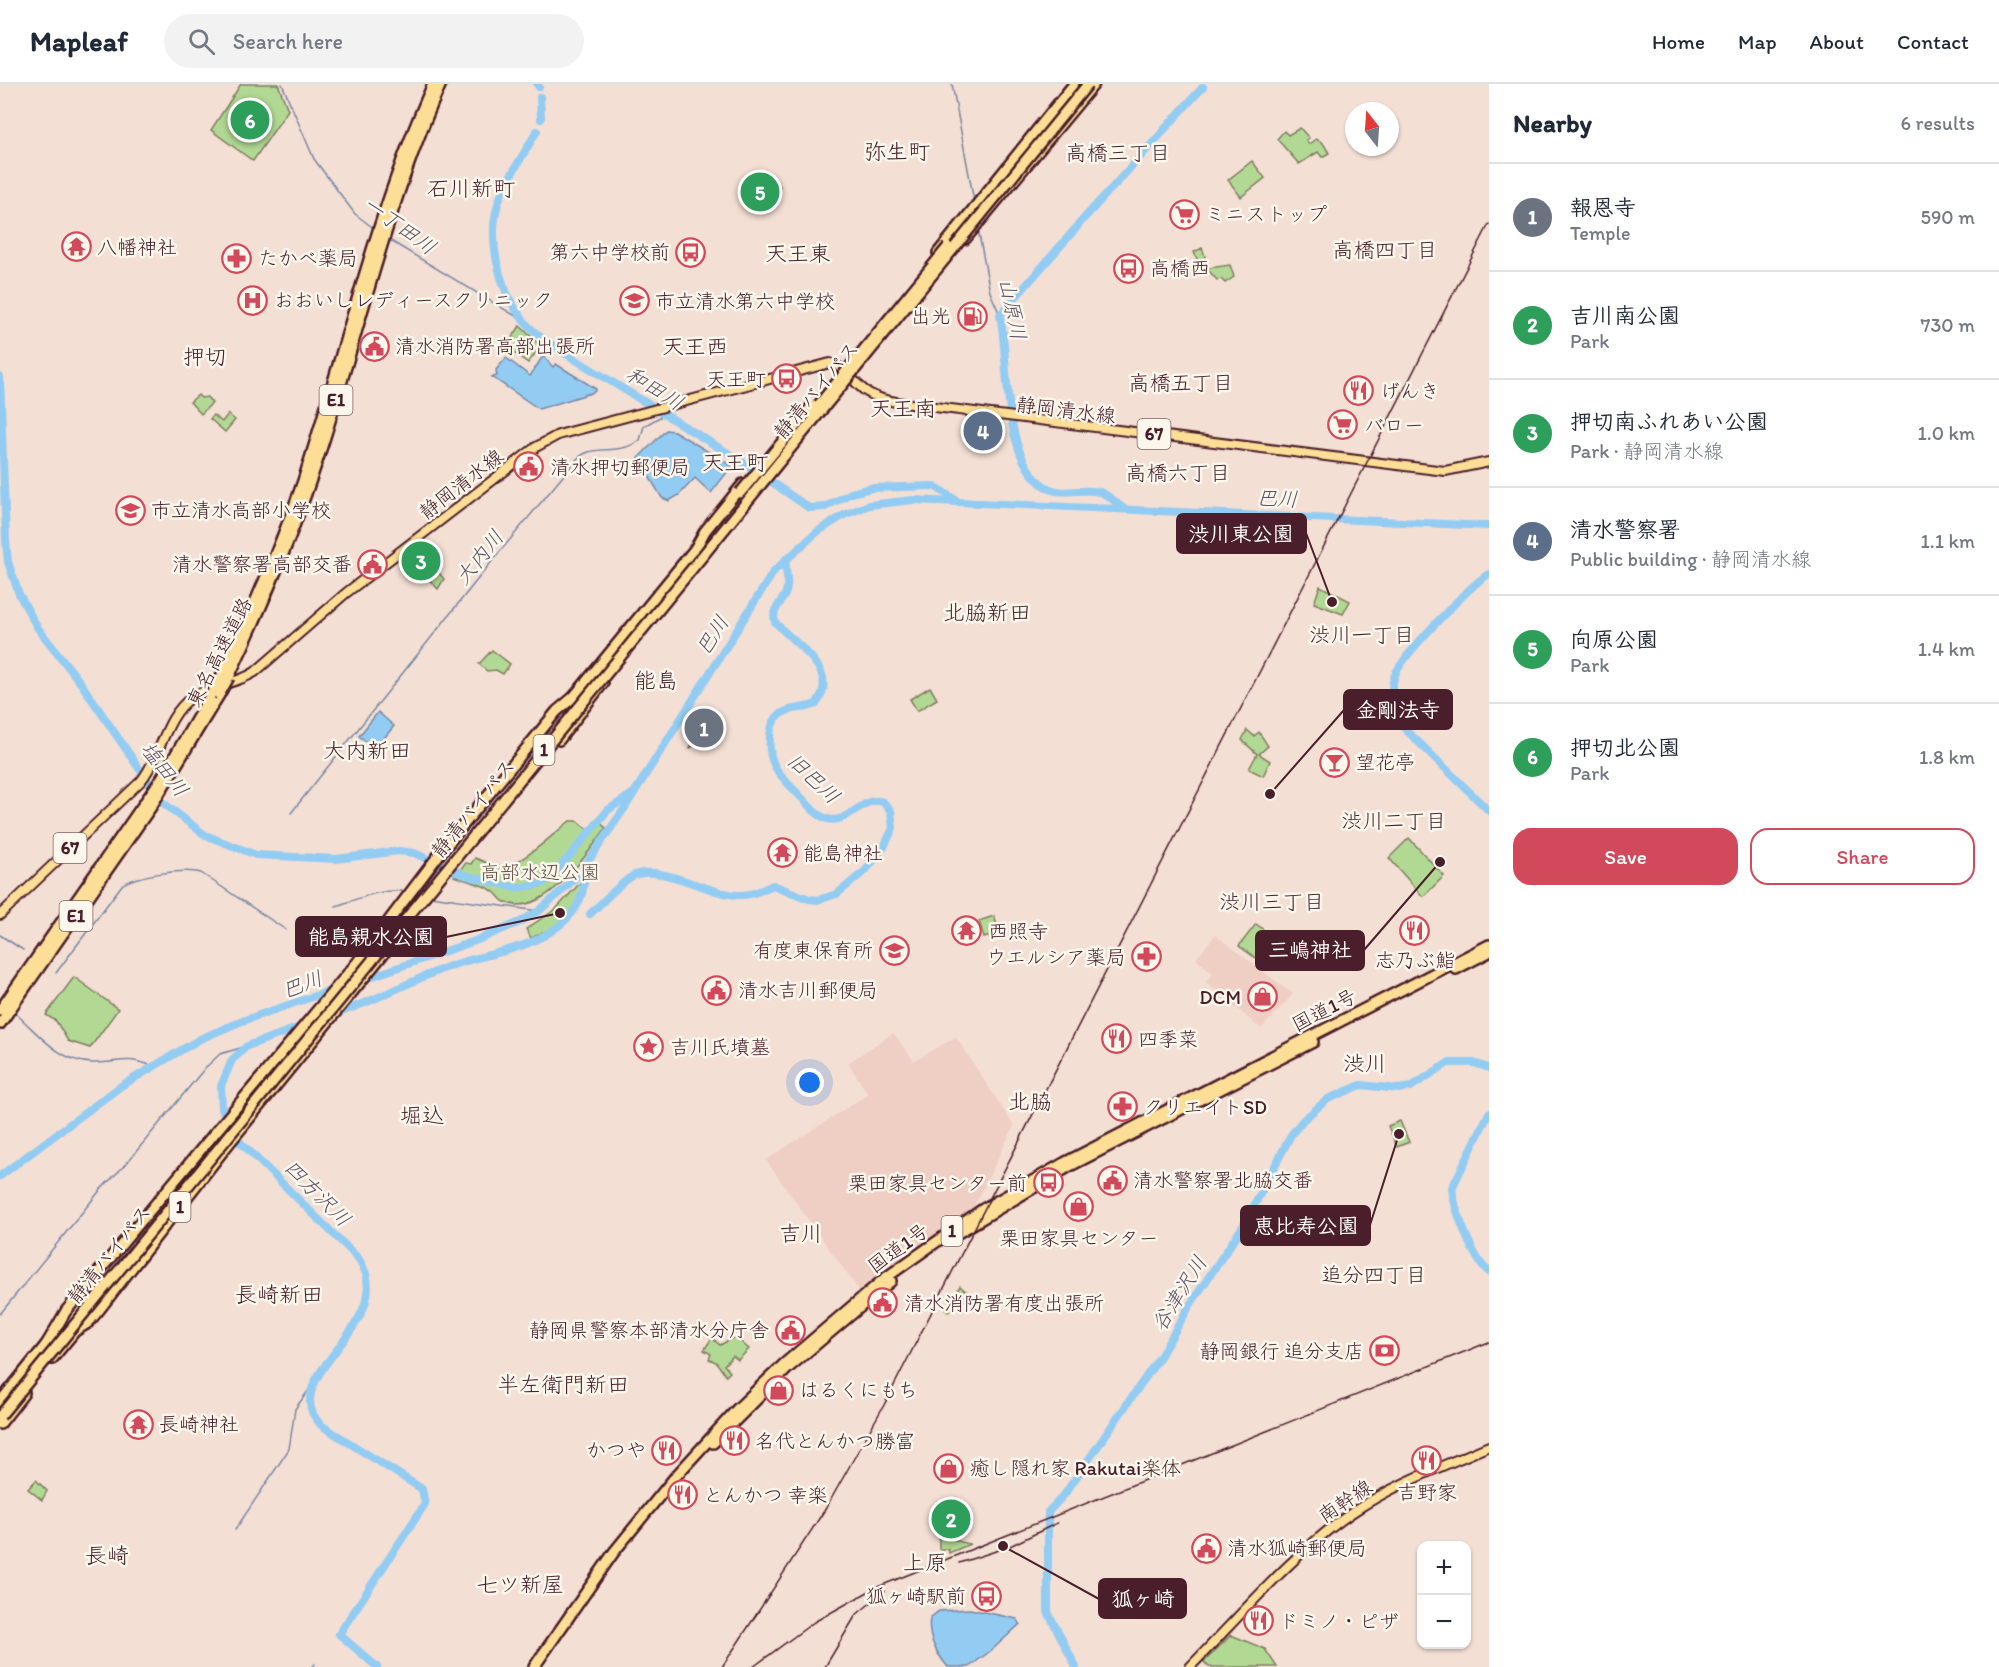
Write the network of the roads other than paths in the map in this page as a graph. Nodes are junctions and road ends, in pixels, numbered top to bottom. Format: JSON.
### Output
{"nodes":[{"id":1,"x":433,"y":84,"type":"edge"},
{"id":2,"x":441,"y":84,"type":"edge"},
{"id":3,"x":1074,"y":84,"type":"edge"},
{"id":4,"x":1081,"y":84,"type":"edge"},
{"id":5,"x":1088,"y":84,"type":"edge"},
{"id":6,"x":1094,"y":84,"type":"edge"},
{"id":7,"x":351,"y":335,"type":"junction"},
{"id":8,"x":874,"y":342,"type":"junction"},
{"id":9,"x":845,"y":375,"type":"junction"},
{"id":10,"x":1489,"y":462,"type":"edge"},
{"id":11,"x":1489,"y":466,"type":"edge"},
{"id":12,"x":721,"y":539,"type":"junction"},
{"id":13,"x":695,"y":549,"type":"junction"},
{"id":14,"x":611,"y":672,"type":"junction"},
{"id":15,"x":576,"y":695,"type":"junction"},
{"id":16,"x":148,"y":804,"type":"junction"},
{"id":17,"x":0,"y":915,"type":"edge"},
{"id":18,"x":388,"y":936,"type":"junction"},
{"id":19,"x":1489,"y":945,"type":"edge"},
{"id":20,"x":1489,"y":952,"type":"edge"},
{"id":21,"x":0,"y":1010,"type":"edge"},
{"id":22,"x":0,"y":1024,"type":"edge"},
{"id":23,"x":220,"y":1141,"type":"junction"},
{"id":24,"x":75,"y":1331,"type":"junction"},
{"id":25,"x":46,"y":1345,"type":"junction"},
{"id":26,"x":0,"y":1402,"type":"edge"},
{"id":27,"x":0,"y":1407,"type":"edge"},
{"id":28,"x":1,"y":1421,"type":"edge"},
{"id":29,"x":1489,"y":1446,"type":"edge"},
{"id":30,"x":534,"y":1667,"type":"edge"},
{"id":31,"x":541,"y":1667,"type":"edge"},
{"id":32,"x":1190,"y":1667,"type":"edge"}],
"edges":[{"from":1,"to":7,"type":"highway","name":"東名高速道路","number":"E1"},
{"from":2,"to":7,"type":"highway","name":"東名高速道路","number":"E1"},
{"from":3,"to":9,"type":"highway"},
{"from":4,"to":8,"type":"highway","name":"静清バイパス","number":"1","bridge":true},
{"from":5,"to":8,"type":"highway","name":"静清バイパス","number":"1","bridge":true},
{"from":6,"to":9,"type":"highway"},
{"from":7,"to":16,"type":"highway","name":"東名高速道路","number":"E1","bridge":true},
{"from":8,"to":12,"type":"highway","bridge":true},
{"from":8,"to":13,"type":"highway","bridge":true},
{"from":8,"to":18,"type":"highway","name":"静清バイパス","number":"1","bridge":true},
{"from":9,"to":10,"type":"main road","name":"静岡清水線","number":"67"},
{"from":9,"to":11,"type":"main road","name":"静岡清水線","number":"67"},
{"from":9,"to":12,"type":"highway"},
{"from":9,"to":13,"type":"highway"},
{"from":9,"to":17,"type":"main road","name":"静岡清水線","number":"67"},
{"from":12,"to":14,"type":"highway"},
{"from":13,"to":15,"type":"highway"},
{"from":14,"to":18,"type":"highway","bridge":true},
{"from":14,"to":24,"type":"highway","number":"1","bridge":true},
{"from":15,"to":18,"type":"highway"},
{"from":15,"to":25,"type":"highway"},
{"from":16,"to":21,"type":"highway","name":"東名高速道路","number":"E1"},
{"from":16,"to":22,"type":"highway","name":"東名高速道路","number":"E1"},
{"from":18,"to":23,"type":"highway","name":"静清バイパス","number":"1","bridge":true},
{"from":19,"to":30,"type":"highway","name":"国道1号","number":"1"},
{"from":20,"to":31,"type":"highway","name":"国道1号","number":"1"},
{"from":23,"to":24,"type":"highway","bridge":true},
{"from":23,"to":25,"type":"highway"},
{"from":23,"to":27,"type":"highway","name":"静清バイパス","number":"1"},
{"from":23,"to":28,"type":"highway","name":"静清バイパス","number":"1","bridge":true},
{"from":24,"to":28,"type":"highway","number":"1"},
{"from":25,"to":26,"type":"highway"},
{"from":29,"to":32,"type":"main road","name":"南幹線"}]}
